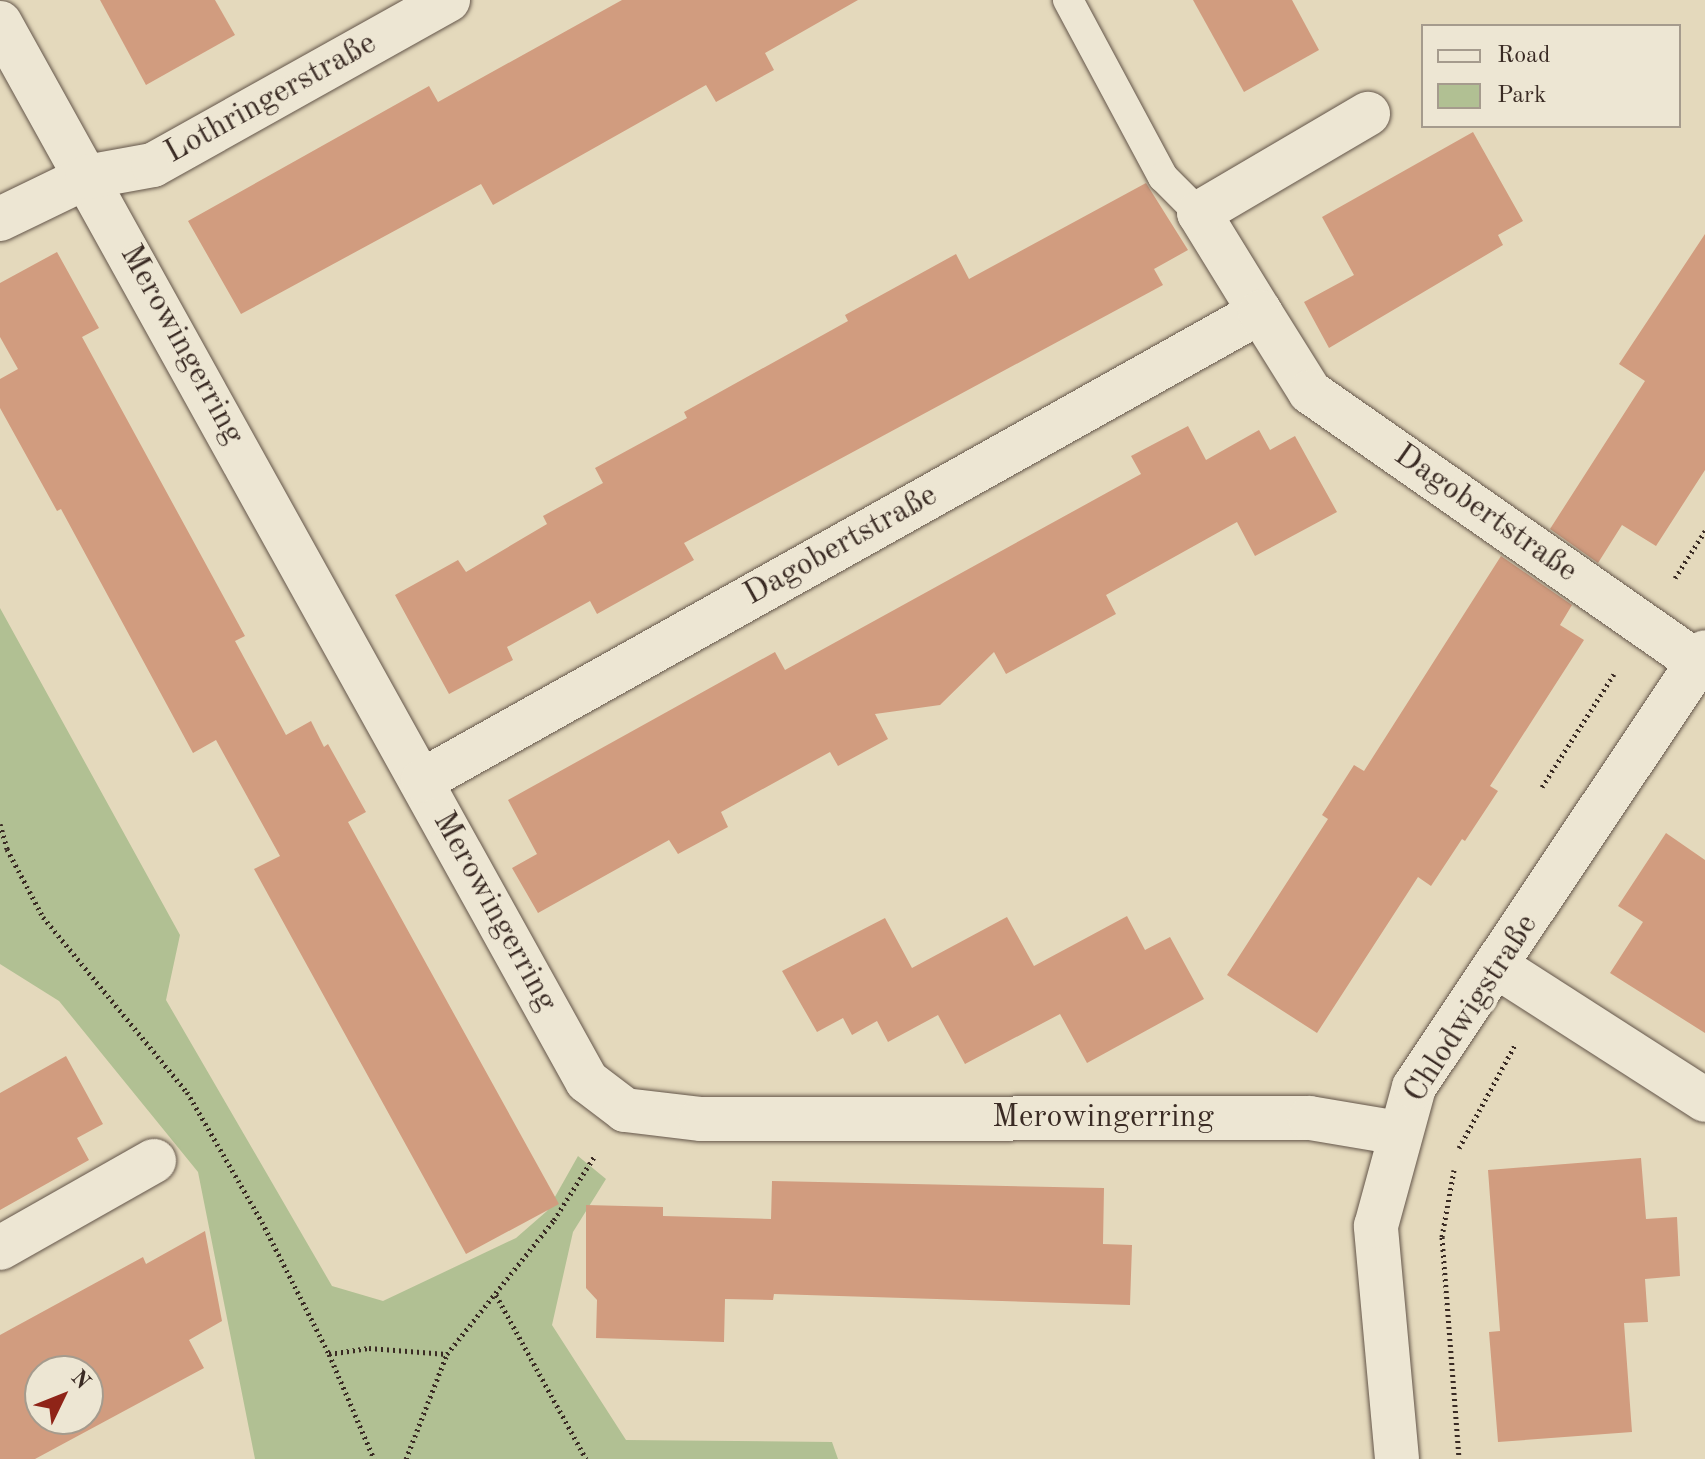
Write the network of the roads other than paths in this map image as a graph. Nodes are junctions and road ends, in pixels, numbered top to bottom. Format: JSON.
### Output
{"nodes":[{"id":1,"x":448,"y":0,"type":"edge"},
{"id":2,"x":1068,"y":0,"type":"edge"},
{"id":3,"x":0,"y":23,"type":"edge"},
{"id":4,"x":1368,"y":114,"type":"dead end"},
{"id":5,"x":87,"y":177,"type":"junction"},
{"id":6,"x":1199,"y":213,"type":"junction"},
{"id":7,"x":0,"y":219,"type":"edge"},
{"id":8,"x":1260,"y":312,"type":"junction"},
{"id":9,"x":1702,"y":657,"type":"edge"},
{"id":10,"x":423,"y":780,"type":"junction"},
{"id":11,"x":1498,"y":967,"type":"junction"},
{"id":12,"x":1705,"y":1100,"type":"edge"},
{"id":13,"x":1399,"y":1133,"type":"junction"},
{"id":14,"x":154,"y":1161,"type":"dead end"},
{"id":15,"x":0,"y":1248,"type":"edge"},
{"id":16,"x":1397,"y":1459,"type":"edge"}],
"edges":[{"from":1,"to":5,"type":"street","name":"Lothringerstraße"},
{"from":2,"to":6,"type":"lane"},
{"from":3,"to":5,"type":"street","name":"Merowingerring"},
{"from":4,"to":6,"type":"street"},
{"from":5,"to":7,"type":"street","name":"Lothringerstraße"},
{"from":5,"to":10,"type":"street","name":"Merowingerring"},
{"from":6,"to":8,"type":"street","name":"Dagobertstraße"},
{"from":8,"to":9,"type":"street","name":"Dagobertstraße"},
{"from":8,"to":10,"type":"street","name":"Dagobertstraße"},
{"from":9,"to":11,"type":"street","name":"Chlodwigstraße"},
{"from":10,"to":13,"type":"street","name":"Merowingerring"},
{"from":11,"to":12,"type":"street"},
{"from":11,"to":13,"type":"street","name":"Chlodwigstraße"},
{"from":13,"to":16,"type":"street","name":"Chlodwigstraße"},
{"from":14,"to":15,"type":"street"}]}
